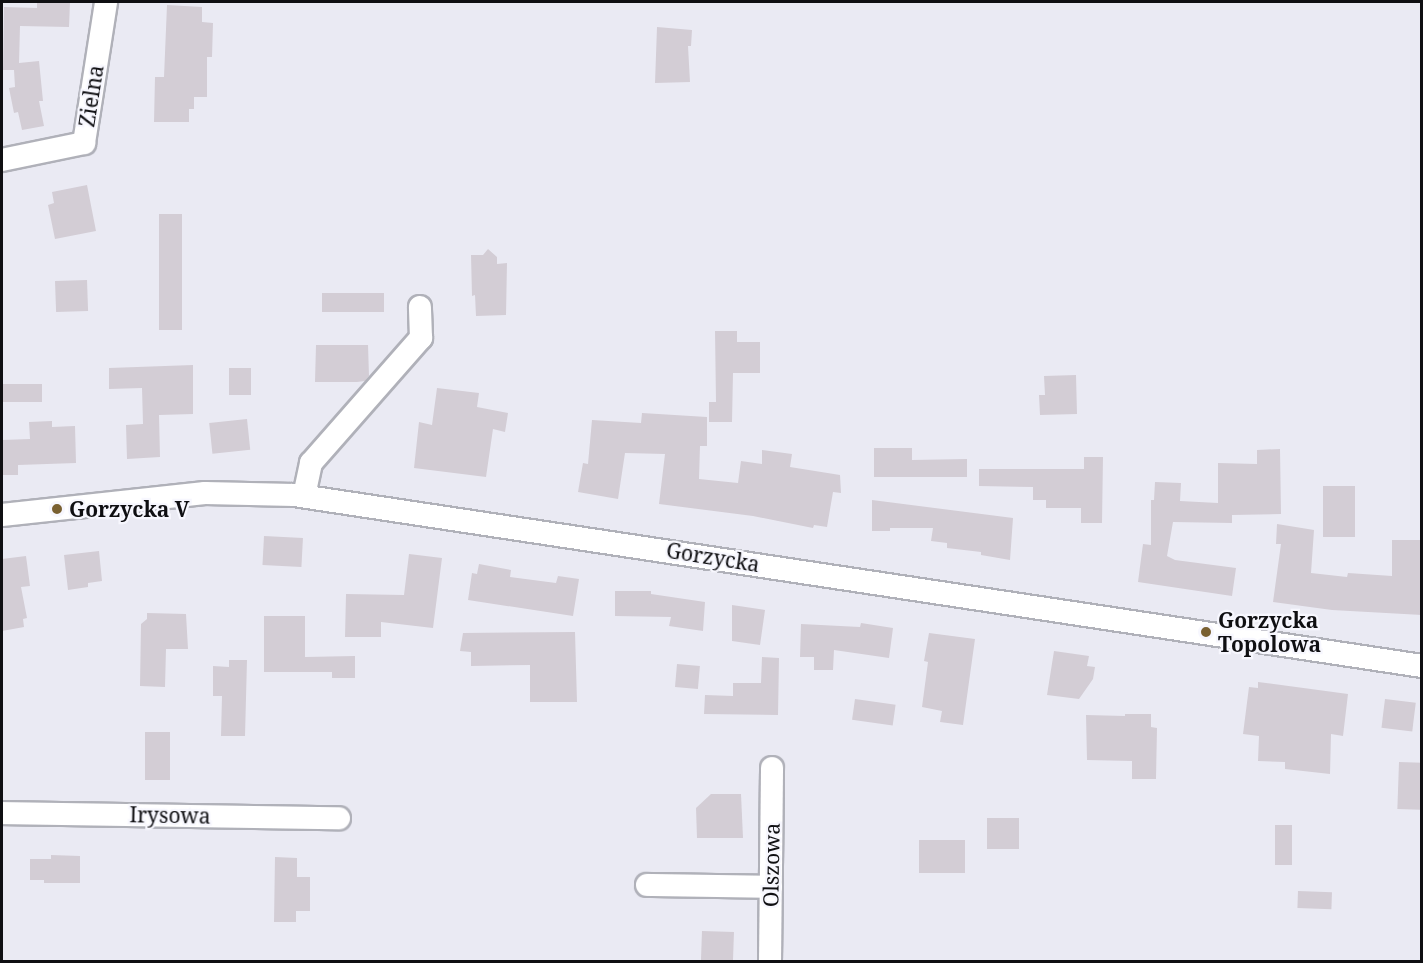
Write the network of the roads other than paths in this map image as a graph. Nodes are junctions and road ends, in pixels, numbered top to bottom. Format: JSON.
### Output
{"nodes":[{"id":1,"x":106,"y":2,"type":"edge"},
{"id":2,"x":2,"y":160,"type":"edge"},
{"id":3,"x":420,"y":308,"type":"dead end"},
{"id":4,"x":304,"y":496,"type":"junction"},
{"id":5,"x":2,"y":515,"type":"edge"},
{"id":6,"x":1422,"y":666,"type":"edge"},
{"id":7,"x":772,"y":768,"type":"dead end"},
{"id":8,"x":2,"y":813,"type":"edge"},
{"id":9,"x":339,"y":818,"type":"dead end"},
{"id":10,"x":648,"y":885,"type":"dead end"},
{"id":11,"x":771,"y":887,"type":"junction"},
{"id":12,"x":770,"y":962,"type":"edge"}],
"edges":[{"from":1,"to":2,"type":"street","name":"Zielna"},
{"from":3,"to":4,"type":"street"},
{"from":4,"to":5,"type":"street","name":"Gorzycka"},
{"from":4,"to":6,"type":"street","name":"Gorzycka"},
{"from":7,"to":11,"type":"street","name":"Olszowa"},
{"from":8,"to":9,"type":"street","name":"Irysowa"},
{"from":10,"to":11,"type":"street"},
{"from":11,"to":12,"type":"street","name":"Olszowa"}]}
